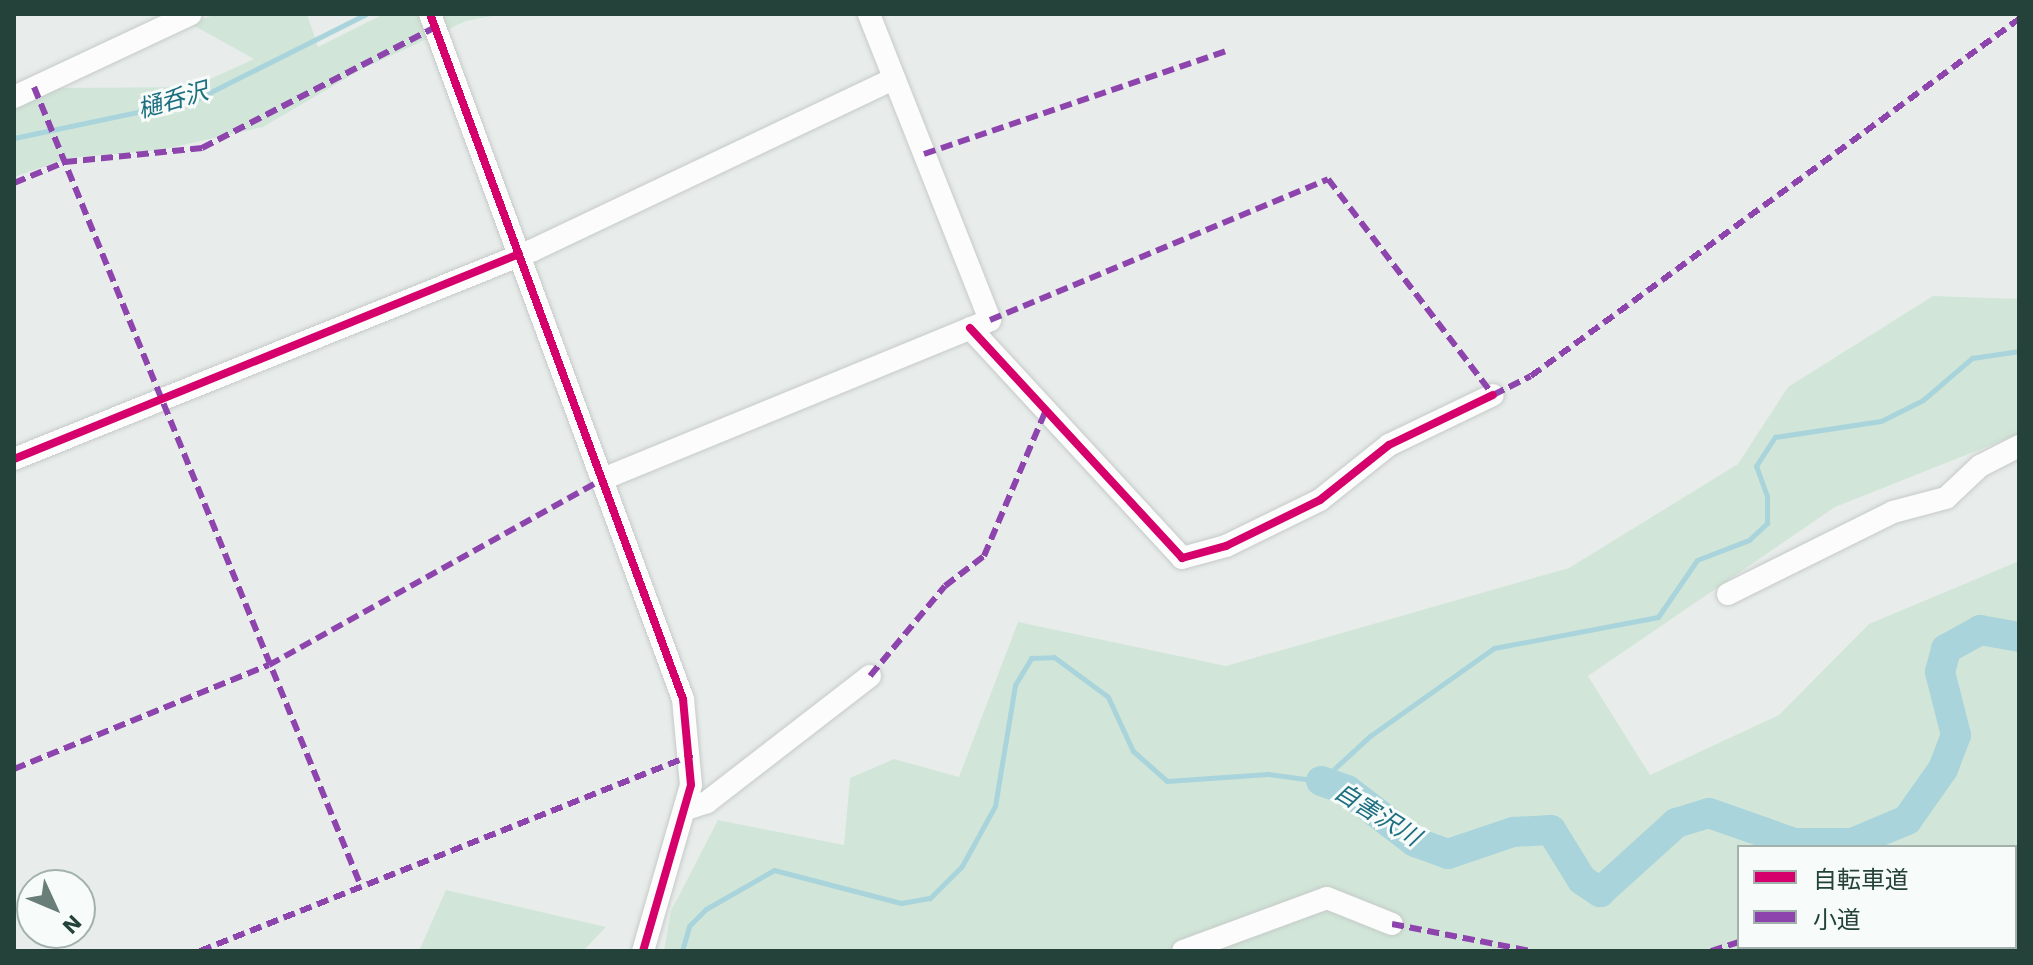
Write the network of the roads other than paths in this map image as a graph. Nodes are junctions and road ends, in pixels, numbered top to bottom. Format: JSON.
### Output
{"nodes":[{"id":1,"x":191,"y":14,"type":"edge"},
{"id":2,"x":430,"y":14,"type":"edge"},
{"id":3,"x":869,"y":14,"type":"edge"},
{"id":4,"x":894,"y":79,"type":"junction"},
{"id":5,"x":14,"y":97,"type":"edge"},
{"id":6,"x":519,"y":254,"type":"junction"},
{"id":7,"x":980,"y":324,"type":"junction"},
{"id":8,"x":1493,"y":395,"type":"dead end"},
{"id":9,"x":2019,"y":446,"type":"edge"},
{"id":10,"x":14,"y":459,"type":"edge"},
{"id":11,"x":603,"y":479,"type":"junction"},
{"id":12,"x":1728,"y":594,"type":"dead end"},
{"id":13,"x":870,"y":676,"type":"dead end"},
{"id":14,"x":686,"y":809,"type":"junction"},
{"id":15,"x":1392,"y":924,"type":"dead end"},
{"id":16,"x":643,"y":951,"type":"edge"},
{"id":17,"x":1183,"y":951,"type":"edge"}],
"edges":[{"from":1,"to":5,"type":"street"},
{"from":2,"to":6,"type":"street"},
{"from":3,"to":4,"type":"street"},
{"from":4,"to":6,"type":"street"},
{"from":4,"to":7,"type":"street"},
{"from":6,"to":10,"type":"street"},
{"from":6,"to":11,"type":"street"},
{"from":7,"to":8,"type":"street"},
{"from":7,"to":11,"type":"street"},
{"from":9,"to":12,"type":"street"},
{"from":11,"to":14,"type":"street"},
{"from":13,"to":14,"type":"street"},
{"from":14,"to":16,"type":"street"},
{"from":15,"to":17,"type":"street"}]}
